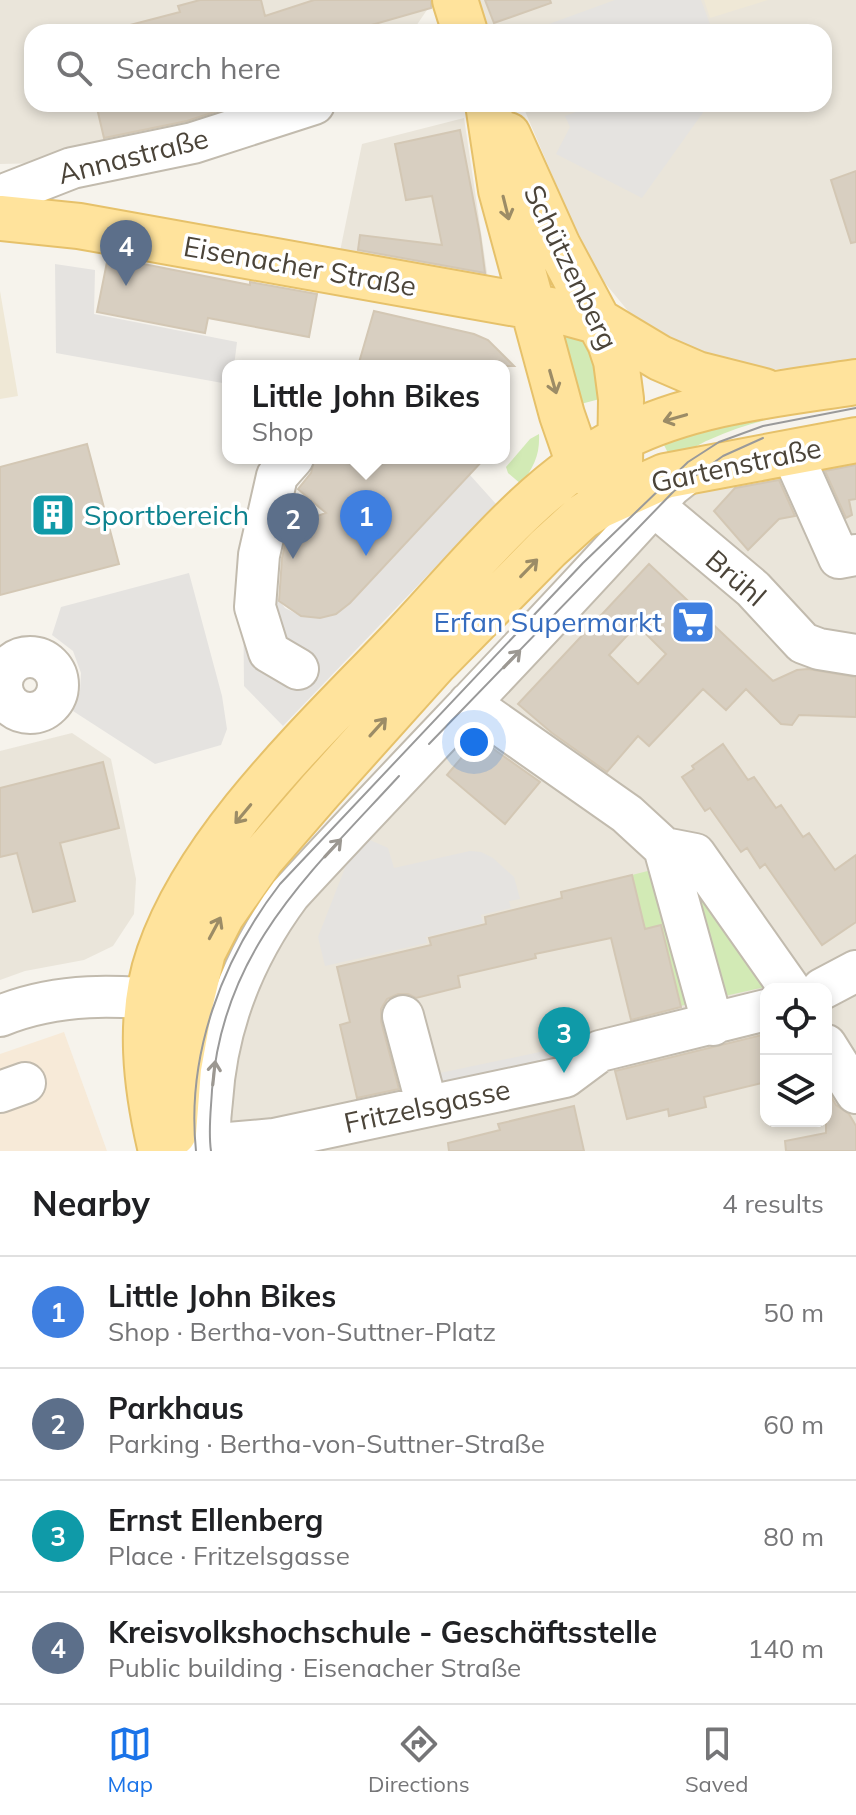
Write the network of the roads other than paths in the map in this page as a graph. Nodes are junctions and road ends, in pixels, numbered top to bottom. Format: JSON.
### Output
{"nodes":[{"id":1,"x":455,"y":0,"type":"edge"},
{"id":2,"x":462,"y":24,"type":"edge"},
{"id":3,"x":289,"y":112,"type":"edge"},
{"id":4,"x":491,"y":112,"type":"edge"},
{"id":5,"x":494,"y":112,"type":"edge"},
{"id":6,"x":0,"y":198,"type":"edge"},
{"id":7,"x":0,"y":218,"type":"edge"},
{"id":8,"x":531,"y":307,"type":"junction"},
{"id":9,"x":600,"y":322,"type":"junction"},
{"id":10,"x":856,"y":382,"type":"edge"},
{"id":11,"x":778,"y":394,"type":"junction"},
{"id":12,"x":621,"y":438,"type":"junction"},
{"id":13,"x":856,"y":440,"type":"edge"},
{"id":14,"x":792,"y":453,"type":"junction"},
{"id":15,"x":288,"y":464,"type":"edge"},
{"id":16,"x":579,"y":464,"type":"junction"},
{"id":17,"x":690,"y":471,"type":"junction"},
{"id":18,"x":617,"y":496,"type":"junction"},
{"id":19,"x":666,"y":516,"type":"dead end"},
{"id":20,"x":856,"y":555,"type":"edge"},
{"id":21,"x":420,"y":649,"type":"junction"},
{"id":22,"x":856,"y":655,"type":"edge"},
{"id":23,"x":298,"y":669,"type":"dead end"},
{"id":24,"x":469,"y":703,"type":"junction"},
{"id":25,"x":664,"y":848,"type":"junction"},
{"id":26,"x":856,"y":971,"type":"edge"},
{"id":27,"x":786,"y":983,"type":"edge"},
{"id":28,"x":832,"y":984,"type":"edge"},
{"id":29,"x":147,"y":998,"type":"junction"},
{"id":30,"x":191,"y":1002,"type":"junction"},
{"id":31,"x":760,"y":1012,"type":"edge"},
{"id":32,"x":0,"y":1016,"type":"edge"},
{"id":33,"x":403,"y":1016,"type":"dead end"},
{"id":34,"x":713,"y":1025,"type":"junction"},
{"id":35,"x":832,"y":1055,"type":"edge"},
{"id":36,"x":856,"y":1093,"type":"edge"},
{"id":37,"x":427,"y":1106,"type":"junction"},
{"id":38,"x":367,"y":1135,"type":"edge"},
{"id":39,"x":185,"y":1149,"type":"edge"}],
"edges":[{"from":1,"to":2,"type":"main road"},
{"from":3,"to":6,"type":"street","name":"Annastraße"},
{"from":4,"to":8,"type":"main road","name":"Schützenberg","one_way":true},
{"from":5,"to":9,"type":"main road","name":"Schützenberg"},
{"from":7,"to":8,"type":"main road","name":"Eisenacher Straße"},
{"from":8,"to":9,"type":"main road","name":"Eisenacher Straße"},
{"from":8,"to":16,"type":"main road","name":"Schützenberg","one_way":true},
{"from":9,"to":11,"type":"main road","name":"Gartenstraße"},
{"from":9,"to":12,"type":"main road","name":"Schützenberg"},
{"from":10,"to":11,"type":"main road","name":"Gartenstraße"},
{"from":11,"to":12,"type":"main road","name":"Gartenstraße","one_way":true},
{"from":12,"to":16,"type":"main road","name":"Gartenstraße"},
{"from":12,"to":18,"type":"main road","name":"Schützenberg"},
{"from":13,"to":14,"type":"main road","name":"Gartenstraße"},
{"from":14,"to":17,"type":"main road","name":"Gartenstraße"},
{"from":14,"to":20,"type":"street"},
{"from":15,"to":23,"type":"street"},
{"from":16,"to":18,"type":"main road"},
{"from":16,"to":21,"type":"main road","name":"Gartenstraße"},
{"from":17,"to":18,"type":"main road","name":"Gartenstraße"},
{"from":24,"to":17,"type":"street","one_way":true},
{"from":21,"to":18,"type":"main road","name":"Gartenstraße","one_way":true},
{"from":19,"to":22,"type":"street","name":"Brühl"},
{"from":21,"to":29,"type":"main road","one_way":true},
{"from":30,"to":21,"type":"main road","one_way":true},
{"from":24,"to":25,"type":"street"},
{"from":39,"to":24,"type":"street","one_way":true},
{"from":25,"to":27,"type":"street"},
{"from":25,"to":34,"type":"street"},
{"from":26,"to":28,"type":"street"},
{"from":29,"to":30,"type":"street"},
{"from":29,"to":32,"type":"street"},
{"from":29,"to":39,"type":"main road"},
{"from":30,"to":39,"type":"main road"},
{"from":31,"to":34,"type":"street","name":"Fritzelsgasse"},
{"from":33,"to":37,"type":"street"},
{"from":34,"to":37,"type":"street","name":"Fritzelsgasse"},
{"from":35,"to":36,"type":"street"},
{"from":37,"to":38,"type":"street","name":"Fritzelsgasse"},
{"from":38,"to":39,"type":"street","name":"Fritzelsgasse"}]}
